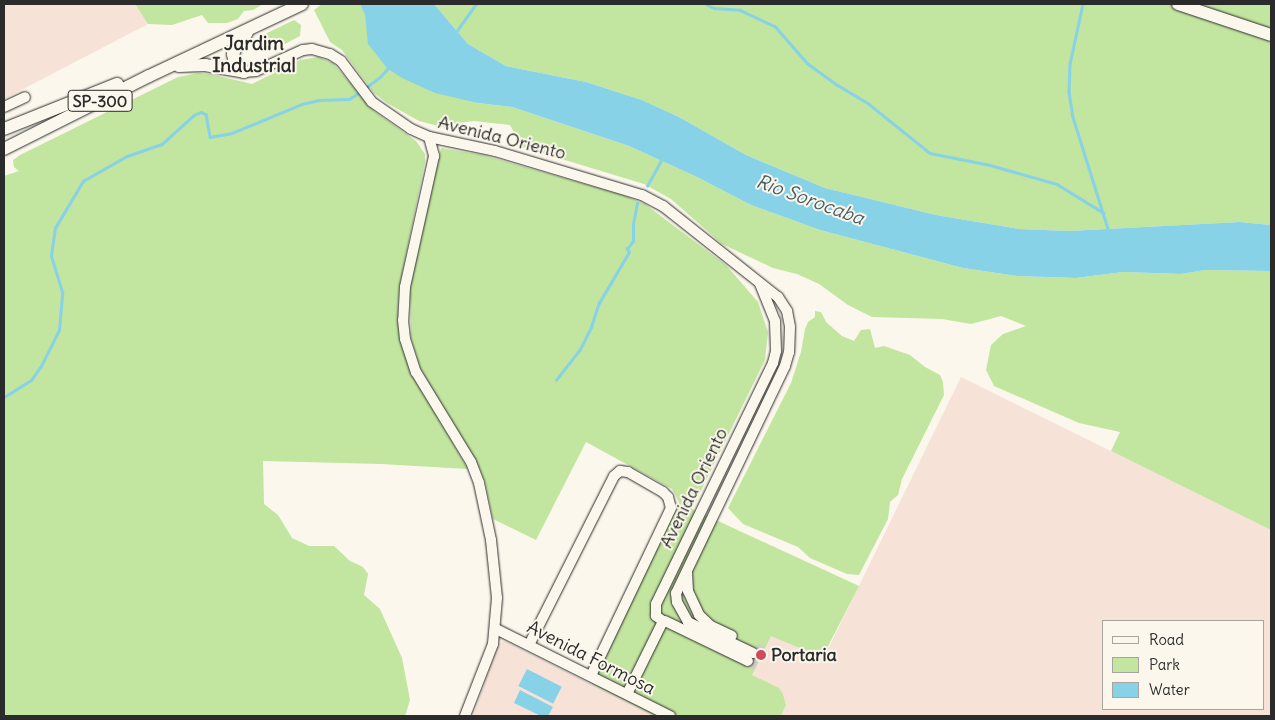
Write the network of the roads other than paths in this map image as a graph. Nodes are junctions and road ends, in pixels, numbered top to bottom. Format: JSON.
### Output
{"nodes":[{"id":1,"x":302,"y":4,"type":"edge"},
{"id":2,"x":1178,"y":4,"type":"edge"},
{"id":3,"x":251,"y":29,"type":"junction"},
{"id":4,"x":1271,"y":35,"type":"edge"},
{"id":5,"x":244,"y":72,"type":"junction"},
{"id":6,"x":154,"y":74,"type":"junction"},
{"id":7,"x":25,"y":97,"type":"dead end"},
{"id":8,"x":4,"y":107,"type":"edge"},
{"id":9,"x":4,"y":129,"type":"edge"},
{"id":10,"x":429,"y":137,"type":"junction"},
{"id":11,"x":4,"y":148,"type":"edge"},
{"id":12,"x":758,"y":282,"type":"junction"},
{"id":13,"x":687,"y":568,"type":"junction"},
{"id":14,"x":657,"y":601,"type":"junction"},
{"id":15,"x":677,"y":605,"type":"junction"},
{"id":16,"x":693,"y":606,"type":"junction"},
{"id":17,"x":664,"y":621,"type":"junction"},
{"id":18,"x":705,"y":621,"type":"junction"},
{"id":19,"x":688,"y":622,"type":"junction"},
{"id":20,"x":496,"y":629,"type":"junction"},
{"id":21,"x":529,"y":645,"type":"junction"},
{"id":22,"x":752,"y":654,"type":"junction"},
{"id":23,"x":591,"y":676,"type":"junction"},
{"id":24,"x":627,"y":694,"type":"junction"},
{"id":25,"x":465,"y":716,"type":"edge"},
{"id":26,"x":670,"y":716,"type":"edge"}],
"edges":[{"from":1,"to":3,"type":"main road","number":"SP-300"},
{"from":2,"to":4,"type":"main road"},
{"from":3,"to":5,"type":"main road"},
{"from":3,"to":6,"type":"main road","number":"SP-300"},
{"from":5,"to":6,"type":"main road"},
{"from":5,"to":10,"type":"street","name":"Avenida Oriento"},
{"from":6,"to":9,"type":"main road"},
{"from":6,"to":11,"type":"main road","number":"SP-300"},
{"from":7,"to":8,"type":"street"},
{"from":10,"to":12,"type":"street","name":"Avenida Oriento"},
{"from":10,"to":20,"type":"street"},
{"from":12,"to":13,"type":"street","name":"Avenida Oriento"},
{"from":12,"to":14,"type":"street","name":"Avenida Oriento"},
{"from":13,"to":15,"type":"street","name":"Avenida Oriento"},
{"from":13,"to":16,"type":"street","name":"Avenida Oriento"},
{"from":14,"to":15,"type":"street"},
{"from":14,"to":17,"type":"street"},
{"from":15,"to":16,"type":"street"},
{"from":15,"to":17,"type":"street"},
{"from":15,"to":19,"type":"street"},
{"from":16,"to":18,"type":"street","name":"Avenida Oriento"},
{"from":17,"to":22,"type":"street"},
{"from":17,"to":24,"type":"street"},
{"from":18,"to":19,"type":"street"},
{"from":18,"to":22,"type":"street","name":"Avenida Oriento"},
{"from":19,"to":22,"type":"street"},
{"from":20,"to":21,"type":"street","name":"Avenida Formosa"},
{"from":20,"to":25,"type":"street"},
{"from":21,"to":23,"type":"street","name":"Avenida Formosa"},
{"from":21,"to":23,"type":"street"},
{"from":23,"to":24,"type":"street","name":"Avenida Formosa"},
{"from":24,"to":26,"type":"street","name":"Avenida Formosa"}]}
